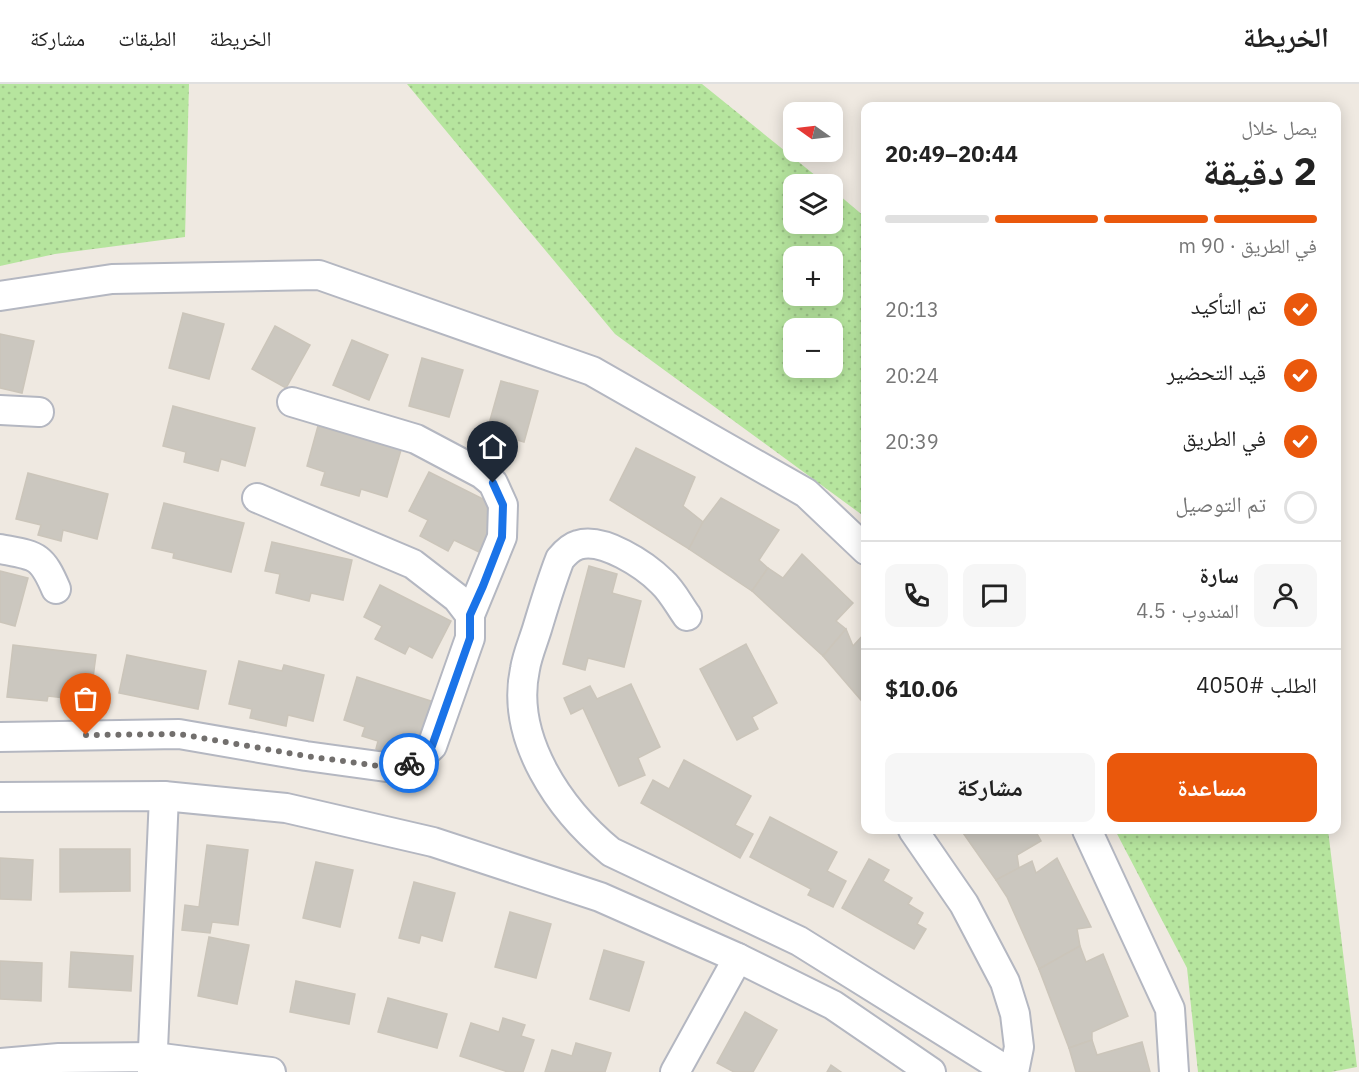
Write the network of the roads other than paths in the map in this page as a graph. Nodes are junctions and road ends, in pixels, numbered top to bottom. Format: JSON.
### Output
{"nodes":[{"id":1,"x":0,"y":296,"type":"edge"},
{"id":2,"x":292,"y":402,"type":"dead end"},
{"id":3,"x":0,"y":410,"type":"edge"},
{"id":4,"x":39,"y":412,"type":"dead end"},
{"id":5,"x":257,"y":498,"type":"dead end"},
{"id":6,"x":861,"y":545,"type":"edge"},
{"id":7,"x":0,"y":549,"type":"edge"},
{"id":8,"x":56,"y":589,"type":"dead end"},
{"id":9,"x":470,"y":615,"type":"junction"},
{"id":10,"x":687,"y":616,"type":"dead end"},
{"id":11,"x":0,"y":737,"type":"edge"},
{"id":12,"x":0,"y":796,"type":"edge"},
{"id":13,"x":164,"y":796,"type":"junction"},
{"id":14,"x":916,"y":834,"type":"edge"},
{"id":15,"x":1089,"y":834,"type":"edge"},
{"id":16,"x":738,"y":958,"type":"junction"},
{"id":17,"x":0,"y":1063,"type":"edge"},
{"id":18,"x":153,"y":1065,"type":"edge"},
{"id":19,"x":271,"y":1072,"type":"edge"},
{"id":20,"x":675,"y":1072,"type":"edge"},
{"id":21,"x":931,"y":1072,"type":"edge"},
{"id":22,"x":1010,"y":1072,"type":"edge"},
{"id":23,"x":1014,"y":1072,"type":"edge"},
{"id":24,"x":1174,"y":1072,"type":"edge"}],
"edges":[{"from":1,"to":6,"type":"street"},
{"from":2,"to":9,"type":"street"},
{"from":3,"to":4,"type":"street"},
{"from":5,"to":9,"type":"street"},
{"from":7,"to":8,"type":"street"},
{"from":9,"to":11,"type":"street"},
{"from":10,"to":22,"type":"street"},
{"from":12,"to":13,"type":"street"},
{"from":13,"to":16,"type":"street"},
{"from":13,"to":18,"type":"street"},
{"from":14,"to":23,"type":"street"},
{"from":15,"to":24,"type":"street"},
{"from":16,"to":20,"type":"street"},
{"from":16,"to":21,"type":"street"},
{"from":17,"to":18,"type":"street"},
{"from":18,"to":19,"type":"street"}]}
